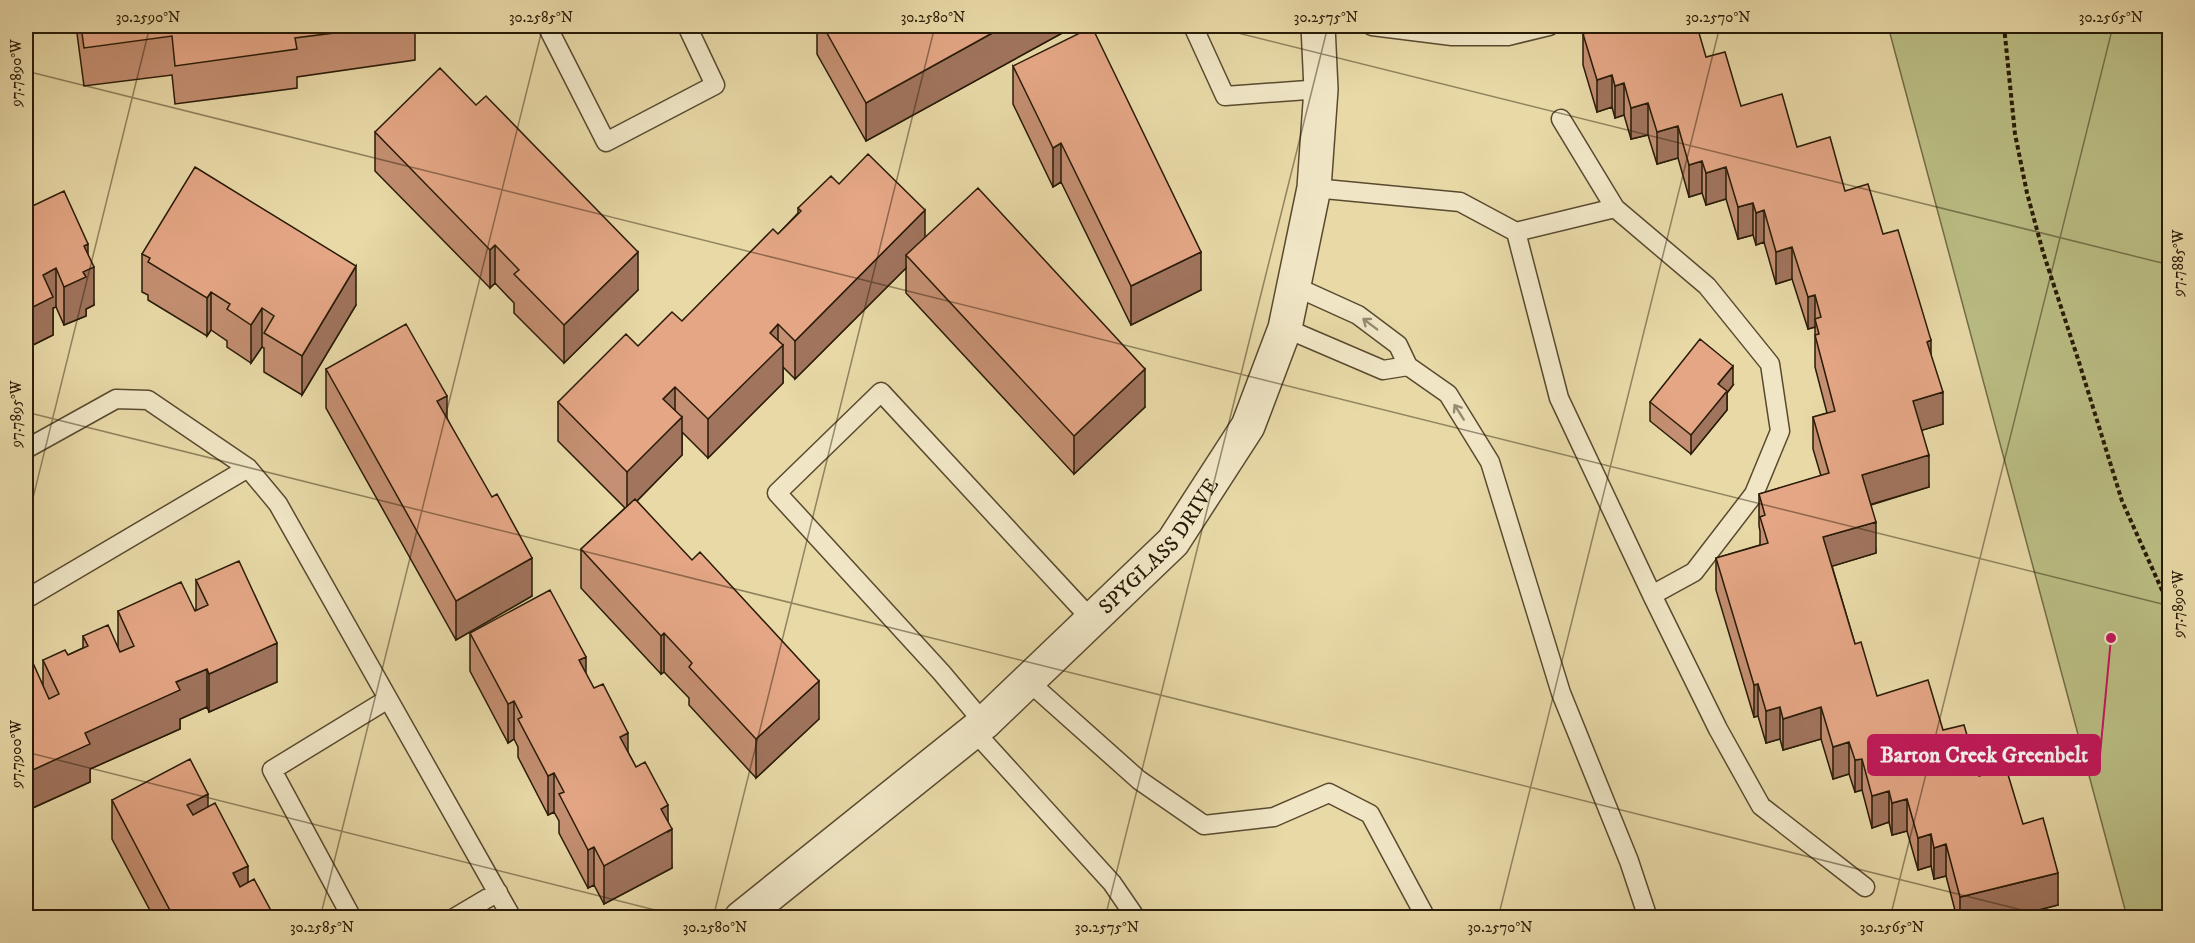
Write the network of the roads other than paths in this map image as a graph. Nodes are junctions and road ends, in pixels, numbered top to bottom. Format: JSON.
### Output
{"nodes":[{"id":1,"x":547,"y":26,"type":"edge"},
{"id":2,"x":687,"y":26,"type":"edge"},
{"id":3,"x":1193,"y":26,"type":"edge"},
{"id":4,"x":1318,"y":26,"type":"edge"},
{"id":5,"x":1372,"y":26,"type":"edge"},
{"id":6,"x":1549,"y":26,"type":"edge"},
{"id":7,"x":1321,"y":88,"type":"junction"},
{"id":8,"x":1561,"y":119,"type":"dead end"},
{"id":9,"x":1314,"y":188,"type":"junction"},
{"id":10,"x":1615,"y":208,"type":"junction"},
{"id":11,"x":1516,"y":232,"type":"junction"},
{"id":12,"x":1294,"y":286,"type":"junction"},
{"id":13,"x":1285,"y":328,"type":"junction"},
{"id":14,"x":1408,"y":366,"type":"junction"},
{"id":15,"x":26,"y":449,"type":"edge"},
{"id":16,"x":248,"y":468,"type":"junction"},
{"id":17,"x":1652,"y":595,"type":"junction"},
{"id":18,"x":26,"y":599,"type":"edge"},
{"id":19,"x":1092,"y":620,"type":"junction"},
{"id":20,"x":1028,"y":681,"type":"junction"},
{"id":21,"x":388,"y":699,"type":"junction"},
{"id":22,"x":979,"y":727,"type":"junction"},
{"id":23,"x":1865,"y":887,"type":"dead end"},
{"id":24,"x":498,"y":892,"type":"junction"},
{"id":25,"x":352,"y":918,"type":"edge"},
{"id":26,"x":454,"y":918,"type":"edge"},
{"id":27,"x":512,"y":918,"type":"edge"},
{"id":28,"x":741,"y":918,"type":"edge"},
{"id":29,"x":1136,"y":918,"type":"edge"},
{"id":30,"x":1426,"y":918,"type":"edge"},
{"id":31,"x":1648,"y":918,"type":"edge"}],
"edges":[{"from":1,"to":2,"type":"lane"},
{"from":3,"to":7,"type":"lane"},
{"from":4,"to":7,"type":"street","name":"SPYGLASS DRIVE"},
{"from":5,"to":6,"type":"lane"},
{"from":7,"to":9,"type":"street","name":"SPYGLASS DRIVE"},
{"from":8,"to":10,"type":"lane"},
{"from":9,"to":11,"type":"lane"},
{"from":9,"to":12,"type":"street","name":"SPYGLASS DRIVE"},
{"from":10,"to":11,"type":"lane"},
{"from":10,"to":17,"type":"lane"},
{"from":11,"to":17,"type":"lane"},
{"from":12,"to":13,"type":"street","name":"SPYGLASS DRIVE"},
{"from":14,"to":12,"type":"lane","one_way":true},
{"from":13,"to":14,"type":"lane"},
{"from":13,"to":19,"type":"street","name":"SPYGLASS DRIVE"},
{"from":31,"to":14,"type":"lane","one_way":true},
{"from":15,"to":16,"type":"lane"},
{"from":16,"to":18,"type":"lane"},
{"from":16,"to":21,"type":"lane"},
{"from":17,"to":23,"type":"lane"},
{"from":19,"to":20,"type":"street","name":"SPYGLASS DRIVE"},
{"from":19,"to":22,"type":"lane"},
{"from":20,"to":22,"type":"street","name":"SPYGLASS DRIVE"},
{"from":20,"to":30,"type":"lane"},
{"from":21,"to":24,"type":"lane"},
{"from":21,"to":25,"type":"lane"},
{"from":22,"to":28,"type":"street","name":"SPYGLASS DRIVE"},
{"from":22,"to":29,"type":"lane"},
{"from":24,"to":26,"type":"lane"},
{"from":24,"to":27,"type":"lane"}]}
